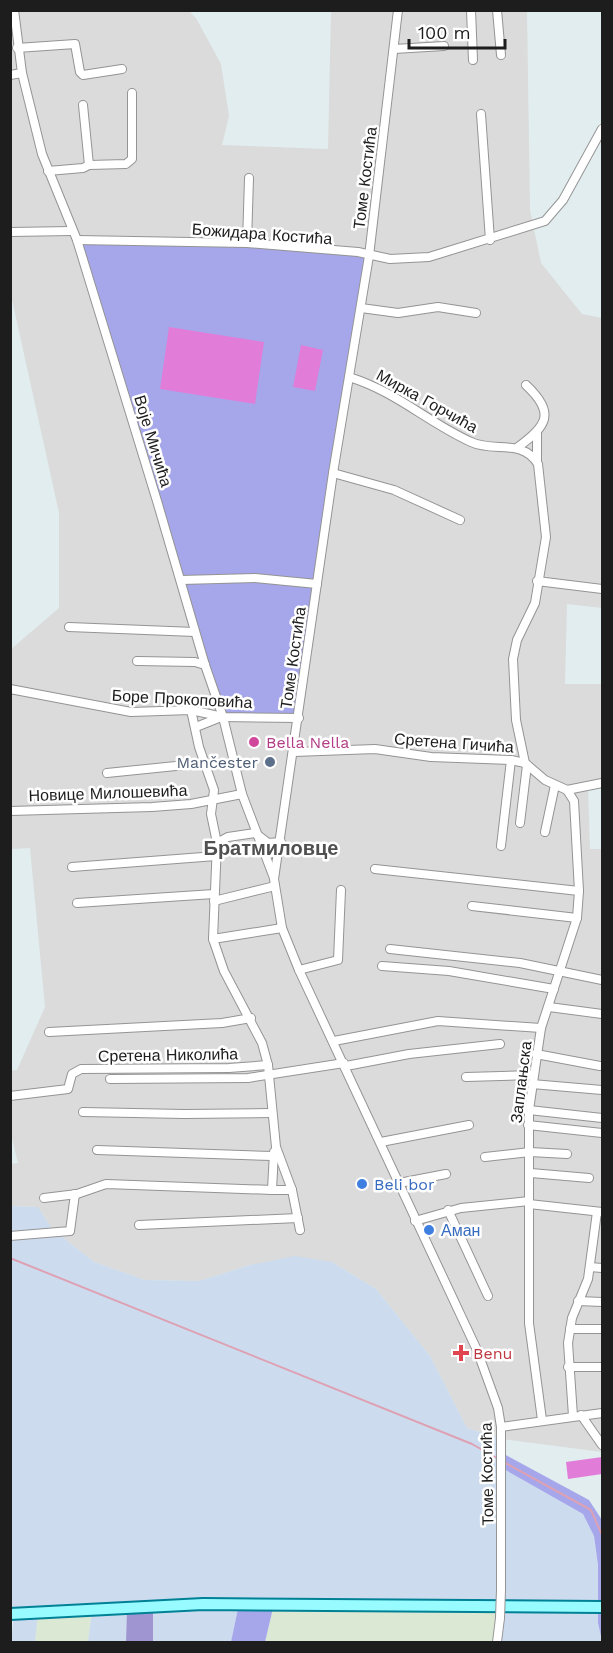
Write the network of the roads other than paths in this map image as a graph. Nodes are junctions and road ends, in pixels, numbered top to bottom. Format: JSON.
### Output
{"nodes":[{"id":1,"x":14,"y":10,"type":"edge"},
{"id":2,"x":398,"y":10,"type":"edge"},
{"id":3,"x":471,"y":10,"type":"edge"},
{"id":4,"x":497,"y":10,"type":"edge"},
{"id":5,"x":444,"y":46,"type":"dead end"},
{"id":6,"x":17,"y":48,"type":"junction"},
{"id":7,"x":394,"y":49,"type":"junction"},
{"id":8,"x":501,"y":55,"type":"dead end"},
{"id":9,"x":473,"y":60,"type":"dead end"},
{"id":10,"x":122,"y":69,"type":"dead end"},
{"id":11,"x":22,"y":73,"type":"junction"},
{"id":12,"x":10,"y":75,"type":"edge"},
{"id":13,"x":132,"y":93,"type":"dead end"},
{"id":14,"x":83,"y":105,"type":"dead end"},
{"id":15,"x":481,"y":114,"type":"dead end"},
{"id":16,"x":603,"y":129,"type":"edge"},
{"id":17,"x":89,"y":165,"type":"junction"},
{"id":18,"x":48,"y":171,"type":"junction"},
{"id":19,"x":249,"y":178,"type":"dead end"},
{"id":20,"x":72,"y":231,"type":"junction"},
{"id":21,"x":10,"y":232,"type":"edge"},
{"id":22,"x":76,"y":240,"type":"junction"},
{"id":23,"x":490,"y":240,"type":"junction"},
{"id":24,"x":247,"y":243,"type":"junction"},
{"id":25,"x":369,"y":256,"type":"junction"},
{"id":26,"x":361,"y":308,"type":"junction"},
{"id":27,"x":476,"y":313,"type":"dead end"},
{"id":28,"x":350,"y":377,"type":"junction"},
{"id":29,"x":526,"y":386,"type":"dead end"},
{"id":30,"x":537,"y":433,"type":"junction"},
{"id":31,"x":518,"y":447,"type":"junction"},
{"id":32,"x":537,"y":463,"type":"junction"},
{"id":33,"x":333,"y":473,"type":"junction"},
{"id":34,"x":460,"y":520,"type":"dead end"},
{"id":35,"x":181,"y":580,"type":"junction"},
{"id":36,"x":537,"y":580,"type":"junction"},
{"id":37,"x":317,"y":584,"type":"junction"},
{"id":38,"x":603,"y":589,"type":"edge"},
{"id":39,"x":69,"y":627,"type":"dead end"},
{"id":40,"x":195,"y":632,"type":"junction"},
{"id":41,"x":137,"y":662,"type":"dead end"},
{"id":42,"x":205,"y":665,"type":"junction"},
{"id":43,"x":10,"y":689,"type":"edge"},
{"id":44,"x":191,"y":710,"type":"junction"},
{"id":45,"x":223,"y":717,"type":"junction"},
{"id":46,"x":299,"y":718,"type":"junction"},
{"id":47,"x":196,"y":727,"type":"junction"},
{"id":48,"x":294,"y":752,"type":"junction"},
{"id":49,"x":512,"y":760,"type":"junction"},
{"id":50,"x":205,"y":763,"type":"junction"},
{"id":51,"x":526,"y":764,"type":"junction"},
{"id":52,"x":107,"y":773,"type":"dead end"},
{"id":53,"x":603,"y":783,"type":"edge"},
{"id":54,"x":555,"y":785,"type":"junction"},
{"id":55,"x":567,"y":790,"type":"junction"},
{"id":56,"x":242,"y":794,"type":"junction"},
{"id":57,"x":213,"y":799,"type":"junction"},
{"id":58,"x":10,"y":811,"type":"edge"},
{"id":59,"x":520,"y":822,"type":"dead end"},
{"id":60,"x":545,"y":832,"type":"dead end"},
{"id":61,"x":255,"y":833,"type":"junction"},
{"id":62,"x":281,"y":842,"type":"junction"},
{"id":63,"x":217,"y":843,"type":"junction"},
{"id":64,"x":501,"y":846,"type":"dead end"},
{"id":65,"x":216,"y":856,"type":"junction"},
{"id":66,"x":72,"y":867,"type":"dead end"},
{"id":67,"x":375,"y":869,"type":"dead end"},
{"id":68,"x":275,"y":883,"type":"junction"},
{"id":69,"x":341,"y":890,"type":"dead end"},
{"id":70,"x":579,"y":891,"type":"junction"},
{"id":71,"x":214,"y":897,"type":"junction"},
{"id":72,"x":77,"y":903,"type":"dead end"},
{"id":73,"x":472,"y":906,"type":"dead end"},
{"id":74,"x":577,"y":918,"type":"junction"},
{"id":75,"x":282,"y":928,"type":"junction"},
{"id":76,"x":213,"y":939,"type":"junction"},
{"id":77,"x":390,"y":949,"type":"dead end"},
{"id":78,"x":382,"y":966,"type":"dead end"},
{"id":79,"x":299,"y":970,"type":"junction"},
{"id":80,"x":559,"y":973,"type":"junction"},
{"id":81,"x":603,"y":980,"type":"edge"},
{"id":82,"x":554,"y":989,"type":"junction"},
{"id":83,"x":549,"y":1007,"type":"junction"},
{"id":84,"x":603,"y":1014,"type":"edge"},
{"id":85,"x":251,"y":1018,"type":"junction"},
{"id":86,"x":541,"y":1028,"type":"junction"},
{"id":87,"x":49,"y":1032,"type":"dead end"},
{"id":88,"x":333,"y":1041,"type":"junction"},
{"id":89,"x":500,"y":1044,"type":"dead end"},
{"id":90,"x":536,"y":1054,"type":"junction"},
{"id":91,"x":345,"y":1064,"type":"junction"},
{"id":92,"x":268,"y":1065,"type":"junction"},
{"id":93,"x":600,"y":1066,"type":"dead end"},
{"id":94,"x":269,"y":1076,"type":"junction"},
{"id":95,"x":466,"y":1077,"type":"dead end"},
{"id":96,"x":532,"y":1079,"type":"junction"},
{"id":97,"x":110,"y":1080,"type":"dead end"},
{"id":98,"x":603,"y":1090,"type":"edge"},
{"id":99,"x":10,"y":1096,"type":"edge"},
{"id":100,"x":529,"y":1110,"type":"junction"},
{"id":101,"x":83,"y":1112,"type":"dead end"},
{"id":102,"x":272,"y":1113,"type":"junction"},
{"id":103,"x":603,"y":1118,"type":"edge"},
{"id":104,"x":469,"y":1125,"type":"dead end"},
{"id":105,"x":528,"y":1125,"type":"junction"},
{"id":106,"x":603,"y":1134,"type":"edge"},
{"id":107,"x":381,"y":1142,"type":"junction"},
{"id":108,"x":276,"y":1147,"type":"junction"},
{"id":109,"x":97,"y":1150,"type":"dead end"},
{"id":110,"x":530,"y":1152,"type":"junction"},
{"id":111,"x":567,"y":1154,"type":"dead end"},
{"id":112,"x":272,"y":1156,"type":"junction"},
{"id":113,"x":485,"y":1157,"type":"dead end"},
{"id":114,"x":531,"y":1173,"type":"junction"},
{"id":115,"x":446,"y":1174,"type":"dead end"},
{"id":116,"x":589,"y":1178,"type":"dead end"},
{"id":117,"x":399,"y":1183,"type":"junction"},
{"id":118,"x":272,"y":1190,"type":"junction"},
{"id":119,"x":292,"y":1190,"type":"junction"},
{"id":120,"x":75,"y":1194,"type":"junction"},
{"id":121,"x":44,"y":1198,"type":"dead end"},
{"id":122,"x":529,"y":1202,"type":"junction"},
{"id":123,"x":448,"y":1210,"type":"junction"},
{"id":124,"x":600,"y":1212,"type":"edge"},
{"id":125,"x":298,"y":1218,"type":"junction"},
{"id":126,"x":415,"y":1221,"type":"junction"},
{"id":127,"x":139,"y":1226,"type":"dead end"},
{"id":128,"x":300,"y":1230,"type":"dead end"},
{"id":129,"x":598,"y":1235,"type":"edge"},
{"id":130,"x":10,"y":1236,"type":"edge"},
{"id":131,"x":590,"y":1267,"type":"junction"},
{"id":132,"x":603,"y":1268,"type":"edge"},
{"id":133,"x":488,"y":1296,"type":"dead end"},
{"id":134,"x":578,"y":1301,"type":"junction"},
{"id":135,"x":603,"y":1302,"type":"edge"},
{"id":136,"x":570,"y":1329,"type":"junction"},
{"id":137,"x":603,"y":1329,"type":"edge"},
{"id":138,"x":568,"y":1367,"type":"junction"},
{"id":139,"x":603,"y":1367,"type":"edge"},
{"id":140,"x":603,"y":1413,"type":"edge"},
{"id":141,"x":577,"y":1416,"type":"junction"},
{"id":142,"x":542,"y":1420,"type":"junction"},
{"id":143,"x":501,"y":1428,"type":"junction"},
{"id":144,"x":603,"y":1445,"type":"edge"},
{"id":145,"x":600,"y":1607,"type":"edge"},
{"id":146,"x":10,"y":1614,"type":"edge"},
{"id":147,"x":497,"y":1642,"type":"edge"}],
"edges":[{"from":1,"to":6,"type":"street","name":"Воје Мичића"},
{"from":2,"to":7,"type":"street","name":"Томе Костића"},
{"from":3,"to":9,"type":"street"},
{"from":4,"to":8,"type":"street"},
{"from":5,"to":7,"type":"street"},
{"from":6,"to":10,"type":"street"},
{"from":6,"to":11,"type":"street","name":"Воје Мичића"},
{"from":7,"to":25,"type":"street","name":"Томе Костића"},
{"from":11,"to":12,"type":"street"},
{"from":11,"to":18,"type":"street","name":"Воје Мичића"},
{"from":13,"to":17,"type":"street"},
{"from":14,"to":17,"type":"street"},
{"from":15,"to":23,"type":"street"},
{"from":16,"to":23,"type":"street","name":"Божидара Костића"},
{"from":17,"to":18,"type":"street"},
{"from":18,"to":20,"type":"street","name":"Воје Мичића"},
{"from":19,"to":24,"type":"street"},
{"from":20,"to":21,"type":"street"},
{"from":20,"to":22,"type":"street","name":"Воје Мичића"},
{"from":22,"to":24,"type":"street","name":"Божидара Костића"},
{"from":22,"to":35,"type":"street","name":"Воје Мичића"},
{"from":23,"to":25,"type":"street","name":"Божидара Костића"},
{"from":24,"to":25,"type":"street","name":"Божидара Костића"},
{"from":25,"to":26,"type":"street","name":"Томе Костића"},
{"from":26,"to":27,"type":"street"},
{"from":26,"to":28,"type":"street","name":"Томе Костића"},
{"from":28,"to":31,"type":"street","name":"Мирка Горчића"},
{"from":28,"to":33,"type":"street","name":"Томе Костића"},
{"from":29,"to":30,"type":"street"},
{"from":30,"to":31,"type":"street"},
{"from":30,"to":32,"type":"street"},
{"from":31,"to":32,"type":"street"},
{"from":32,"to":36,"type":"street"},
{"from":33,"to":34,"type":"street"},
{"from":33,"to":37,"type":"street","name":"Томе Костића"},
{"from":35,"to":37,"type":"street"},
{"from":35,"to":40,"type":"street","name":"Воје Мичића"},
{"from":36,"to":38,"type":"street"},
{"from":36,"to":51,"type":"street"},
{"from":37,"to":46,"type":"street","name":"Томе Костића"},
{"from":39,"to":40,"type":"street"},
{"from":40,"to":42,"type":"street","name":"Воје Мичића"},
{"from":41,"to":42,"type":"street"},
{"from":42,"to":45,"type":"street","name":"Воје Мичића"},
{"from":43,"to":44,"type":"street","name":"Боре Прокоповића"},
{"from":44,"to":45,"type":"street","name":"Боре Прокоповића"},
{"from":44,"to":47,"type":"street"},
{"from":45,"to":46,"type":"street","name":"Боре Прокоповића"},
{"from":45,"to":47,"type":"street"},
{"from":45,"to":56,"type":"street","name":"Воје Мичића"},
{"from":46,"to":48,"type":"street","name":"Томе Костића"},
{"from":47,"to":50,"type":"street"},
{"from":48,"to":49,"type":"street","name":"Сретена Гичића"},
{"from":48,"to":62,"type":"street","name":"Томе Костића"},
{"from":49,"to":51,"type":"street","name":"Сретена Гичића"},
{"from":49,"to":64,"type":"street"},
{"from":50,"to":52,"type":"street"},
{"from":50,"to":57,"type":"street"},
{"from":51,"to":54,"type":"street","name":"Сретена Гичића"},
{"from":51,"to":59,"type":"street"},
{"from":53,"to":55,"type":"street"},
{"from":54,"to":55,"type":"street","name":"Сретена Гичића"},
{"from":54,"to":60,"type":"street"},
{"from":55,"to":70,"type":"street","name":"Заплањска"},
{"from":56,"to":57,"type":"street","name":"Новице Милошевића"},
{"from":56,"to":61,"type":"street","name":"Воје Мичића"},
{"from":57,"to":58,"type":"street","name":"Новице Милошевића"},
{"from":57,"to":63,"type":"street"},
{"from":61,"to":62,"type":"street"},
{"from":61,"to":63,"type":"street"},
{"from":61,"to":68,"type":"street","name":"Воје Мичића"},
{"from":62,"to":68,"type":"street","name":"Томе Костића"},
{"from":63,"to":65,"type":"street"},
{"from":65,"to":66,"type":"street"},
{"from":65,"to":71,"type":"street"},
{"from":67,"to":70,"type":"street"},
{"from":68,"to":71,"type":"street"},
{"from":68,"to":75,"type":"street","name":"Томе Костића"},
{"from":69,"to":79,"type":"street"},
{"from":70,"to":74,"type":"street","name":"Заплањска"},
{"from":71,"to":72,"type":"street"},
{"from":71,"to":76,"type":"street"},
{"from":73,"to":74,"type":"street"},
{"from":74,"to":80,"type":"street","name":"Заплањска"},
{"from":75,"to":76,"type":"street"},
{"from":75,"to":79,"type":"street","name":"Томе Костића"},
{"from":76,"to":85,"type":"street"},
{"from":77,"to":80,"type":"street"},
{"from":78,"to":82,"type":"street"},
{"from":79,"to":88,"type":"street","name":"Томе Костића"},
{"from":80,"to":81,"type":"street"},
{"from":80,"to":82,"type":"street","name":"Заплањска"},
{"from":82,"to":83,"type":"street","name":"Заплањска"},
{"from":83,"to":84,"type":"street"},
{"from":83,"to":86,"type":"street","name":"Заплањска"},
{"from":85,"to":87,"type":"street"},
{"from":85,"to":92,"type":"street"},
{"from":86,"to":88,"type":"street"},
{"from":86,"to":90,"type":"street","name":"Заплањска"},
{"from":88,"to":91,"type":"street","name":"Томе Костића"},
{"from":89,"to":91,"type":"street"},
{"from":90,"to":93,"type":"street"},
{"from":90,"to":96,"type":"street","name":"Заплањска"},
{"from":91,"to":94,"type":"street"},
{"from":91,"to":107,"type":"street","name":"Томе Костића"},
{"from":92,"to":94,"type":"street"},
{"from":92,"to":99,"type":"street","name":"Сретена Николића"},
{"from":94,"to":97,"type":"street"},
{"from":94,"to":102,"type":"street"},
{"from":95,"to":96,"type":"street"},
{"from":96,"to":98,"type":"street"},
{"from":96,"to":100,"type":"street","name":"Заплањска"},
{"from":100,"to":103,"type":"street"},
{"from":100,"to":105,"type":"street","name":"Заплањска"},
{"from":101,"to":102,"type":"street"},
{"from":102,"to":108,"type":"street"},
{"from":104,"to":107,"type":"street"},
{"from":105,"to":106,"type":"street"},
{"from":105,"to":110,"type":"street","name":"Заплањска"},
{"from":107,"to":117,"type":"street","name":"Томе Костића"},
{"from":108,"to":112,"type":"street"},
{"from":108,"to":119,"type":"street"},
{"from":109,"to":112,"type":"street"},
{"from":110,"to":111,"type":"street"},
{"from":110,"to":113,"type":"street"},
{"from":110,"to":114,"type":"street","name":"Заплањска"},
{"from":112,"to":118,"type":"street"},
{"from":114,"to":116,"type":"street"},
{"from":114,"to":122,"type":"street","name":"Заплањска"},
{"from":115,"to":117,"type":"street"},
{"from":117,"to":126,"type":"street","name":"Томе Костића"},
{"from":118,"to":119,"type":"street"},
{"from":118,"to":120,"type":"street"},
{"from":119,"to":125,"type":"street"},
{"from":120,"to":121,"type":"street"},
{"from":120,"to":130,"type":"street"},
{"from":122,"to":123,"type":"street"},
{"from":122,"to":124,"type":"street"},
{"from":122,"to":142,"type":"street","name":"Заплањска"},
{"from":123,"to":126,"type":"street"},
{"from":123,"to":133,"type":"street"},
{"from":124,"to":129,"type":"street"},
{"from":125,"to":127,"type":"street"},
{"from":125,"to":128,"type":"street"},
{"from":126,"to":143,"type":"street","name":"Томе Костића"},
{"from":129,"to":131,"type":"street"},
{"from":131,"to":132,"type":"street"},
{"from":131,"to":134,"type":"street"},
{"from":134,"to":135,"type":"street"},
{"from":134,"to":136,"type":"street"},
{"from":136,"to":137,"type":"street"},
{"from":136,"to":138,"type":"street"},
{"from":138,"to":139,"type":"street"},
{"from":138,"to":141,"type":"street"},
{"from":140,"to":141,"type":"street"},
{"from":141,"to":142,"type":"street"},
{"from":141,"to":144,"type":"street"},
{"from":142,"to":143,"type":"street"},
{"from":143,"to":147,"type":"street","name":"Томе Костића","bridge":true},
{"from":145,"to":146,"type":"main road"}]}
